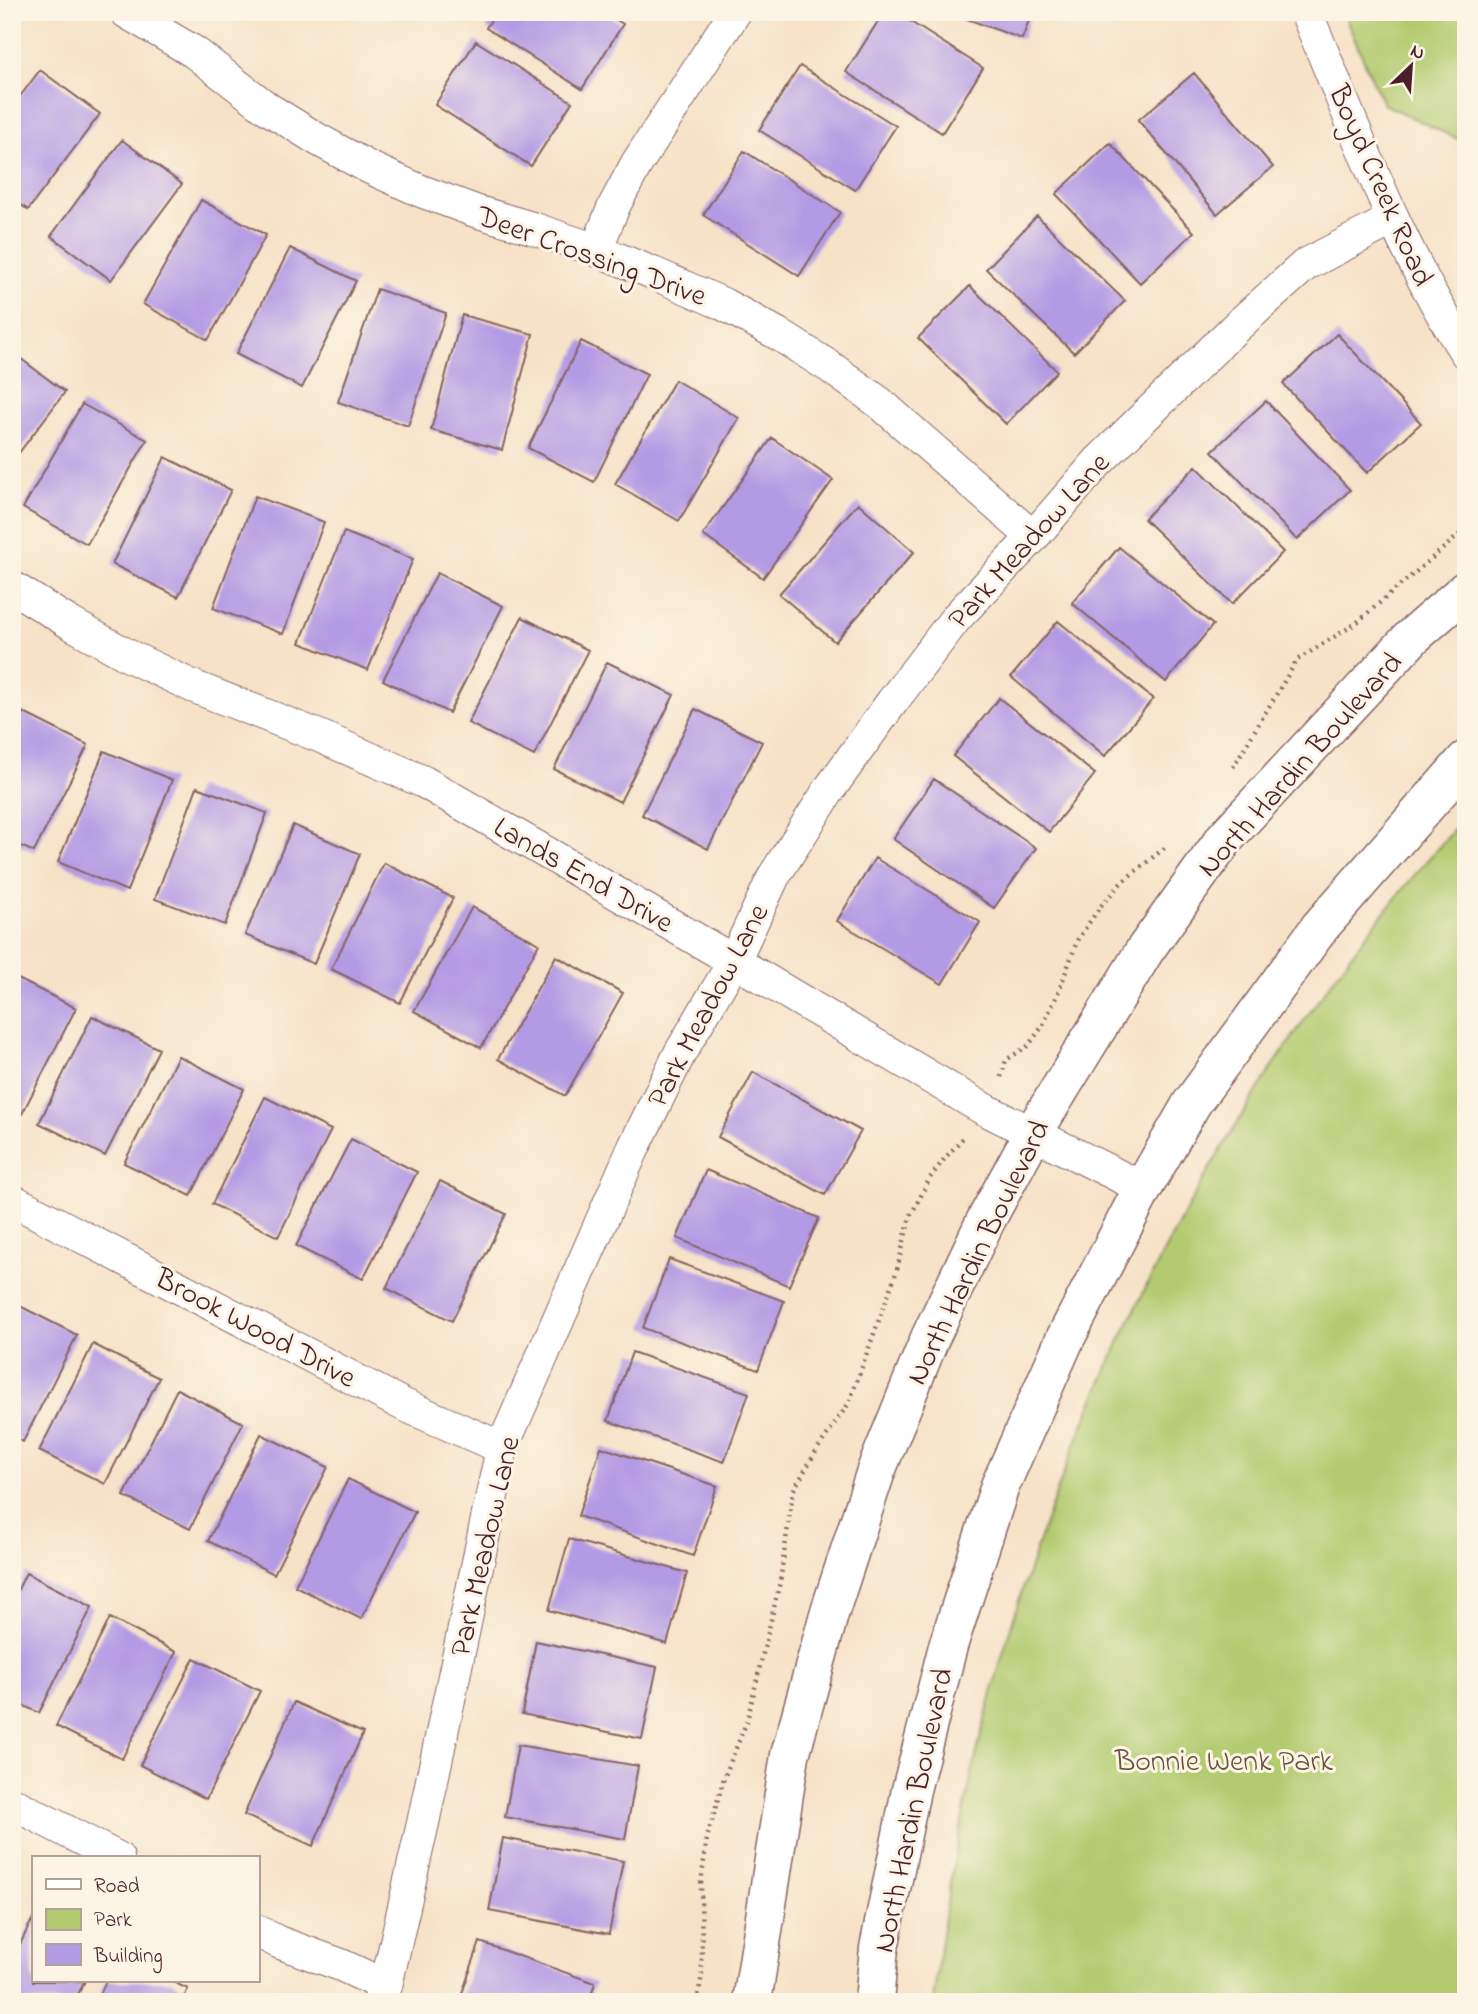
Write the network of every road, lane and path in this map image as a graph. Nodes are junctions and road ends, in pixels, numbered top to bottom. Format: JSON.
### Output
{"nodes":[{"id":1,"x":126,"y":12,"type":"edge"},
{"id":2,"x":735,"y":12,"type":"edge"},
{"id":3,"x":1306,"y":12,"type":"edge"},
{"id":4,"x":1393,"y":219,"type":"junction"},
{"id":5,"x":596,"y":250,"type":"junction"},
{"id":6,"x":1466,"y":354,"type":"edge"},
{"id":7,"x":1033,"y":537,"type":"junction"},
{"id":8,"x":12,"y":587,"type":"edge"},
{"id":9,"x":1466,"y":590,"type":"edge"},
{"id":10,"x":1466,"y":760,"type":"edge"},
{"id":11,"x":734,"y":961,"type":"junction"},
{"id":12,"x":1033,"y":1133,"type":"junction"},
{"id":13,"x":945,"y":1158,"type":"dead end"},
{"id":14,"x":1143,"y":1188,"type":"junction"},
{"id":15,"x":12,"y":1200,"type":"edge"},
{"id":16,"x":502,"y":1448,"type":"junction"},
{"id":17,"x":12,"y":1803,"type":"edge"},
{"id":18,"x":114,"y":1856,"type":"edge"},
{"id":19,"x":259,"y":1932,"type":"edge"},
{"id":20,"x":382,"y":1994,"type":"edge"},
{"id":21,"x":697,"y":2002,"type":"edge"},
{"id":22,"x":752,"y":2002,"type":"edge"},
{"id":23,"x":874,"y":2002,"type":"edge"}],
"edges":[{"from":1,"to":5,"type":"street","name":"Deer Crossing Drive"},
{"from":2,"to":5,"type":"street"},
{"from":3,"to":4,"type":"street","name":"Boyd Creek Road"},
{"from":4,"to":6,"type":"street","name":"Boyd Creek Road"},
{"from":4,"to":7,"type":"street","name":"Park Meadow Lane"},
{"from":5,"to":7,"type":"street","name":"Deer Crossing Drive"},
{"from":7,"to":11,"type":"street","name":"Park Meadow Lane"},
{"from":8,"to":11,"type":"street","name":"Lands End Drive"},
{"from":9,"to":12,"type":"main road","name":"North Hardin Boulevard"},
{"from":10,"to":14,"type":"main road","name":"North Hardin Boulevard"},
{"from":11,"to":12,"type":"street","name":"Lands End Drive"},
{"from":11,"to":16,"type":"street","name":"Park Meadow Lane"},
{"from":12,"to":14,"type":"street","name":"Lands End Drive"},
{"from":12,"to":22,"type":"main road","name":"North Hardin Boulevard"},
{"from":13,"to":21,"type":"path"},
{"from":14,"to":23,"type":"main road","name":"North Hardin Boulevard"},
{"from":15,"to":16,"type":"street","name":"Brook Wood Drive"},
{"from":16,"to":20,"type":"street","name":"Park Meadow Lane"},
{"from":17,"to":18,"type":"street"},
{"from":19,"to":20,"type":"street"}]}
